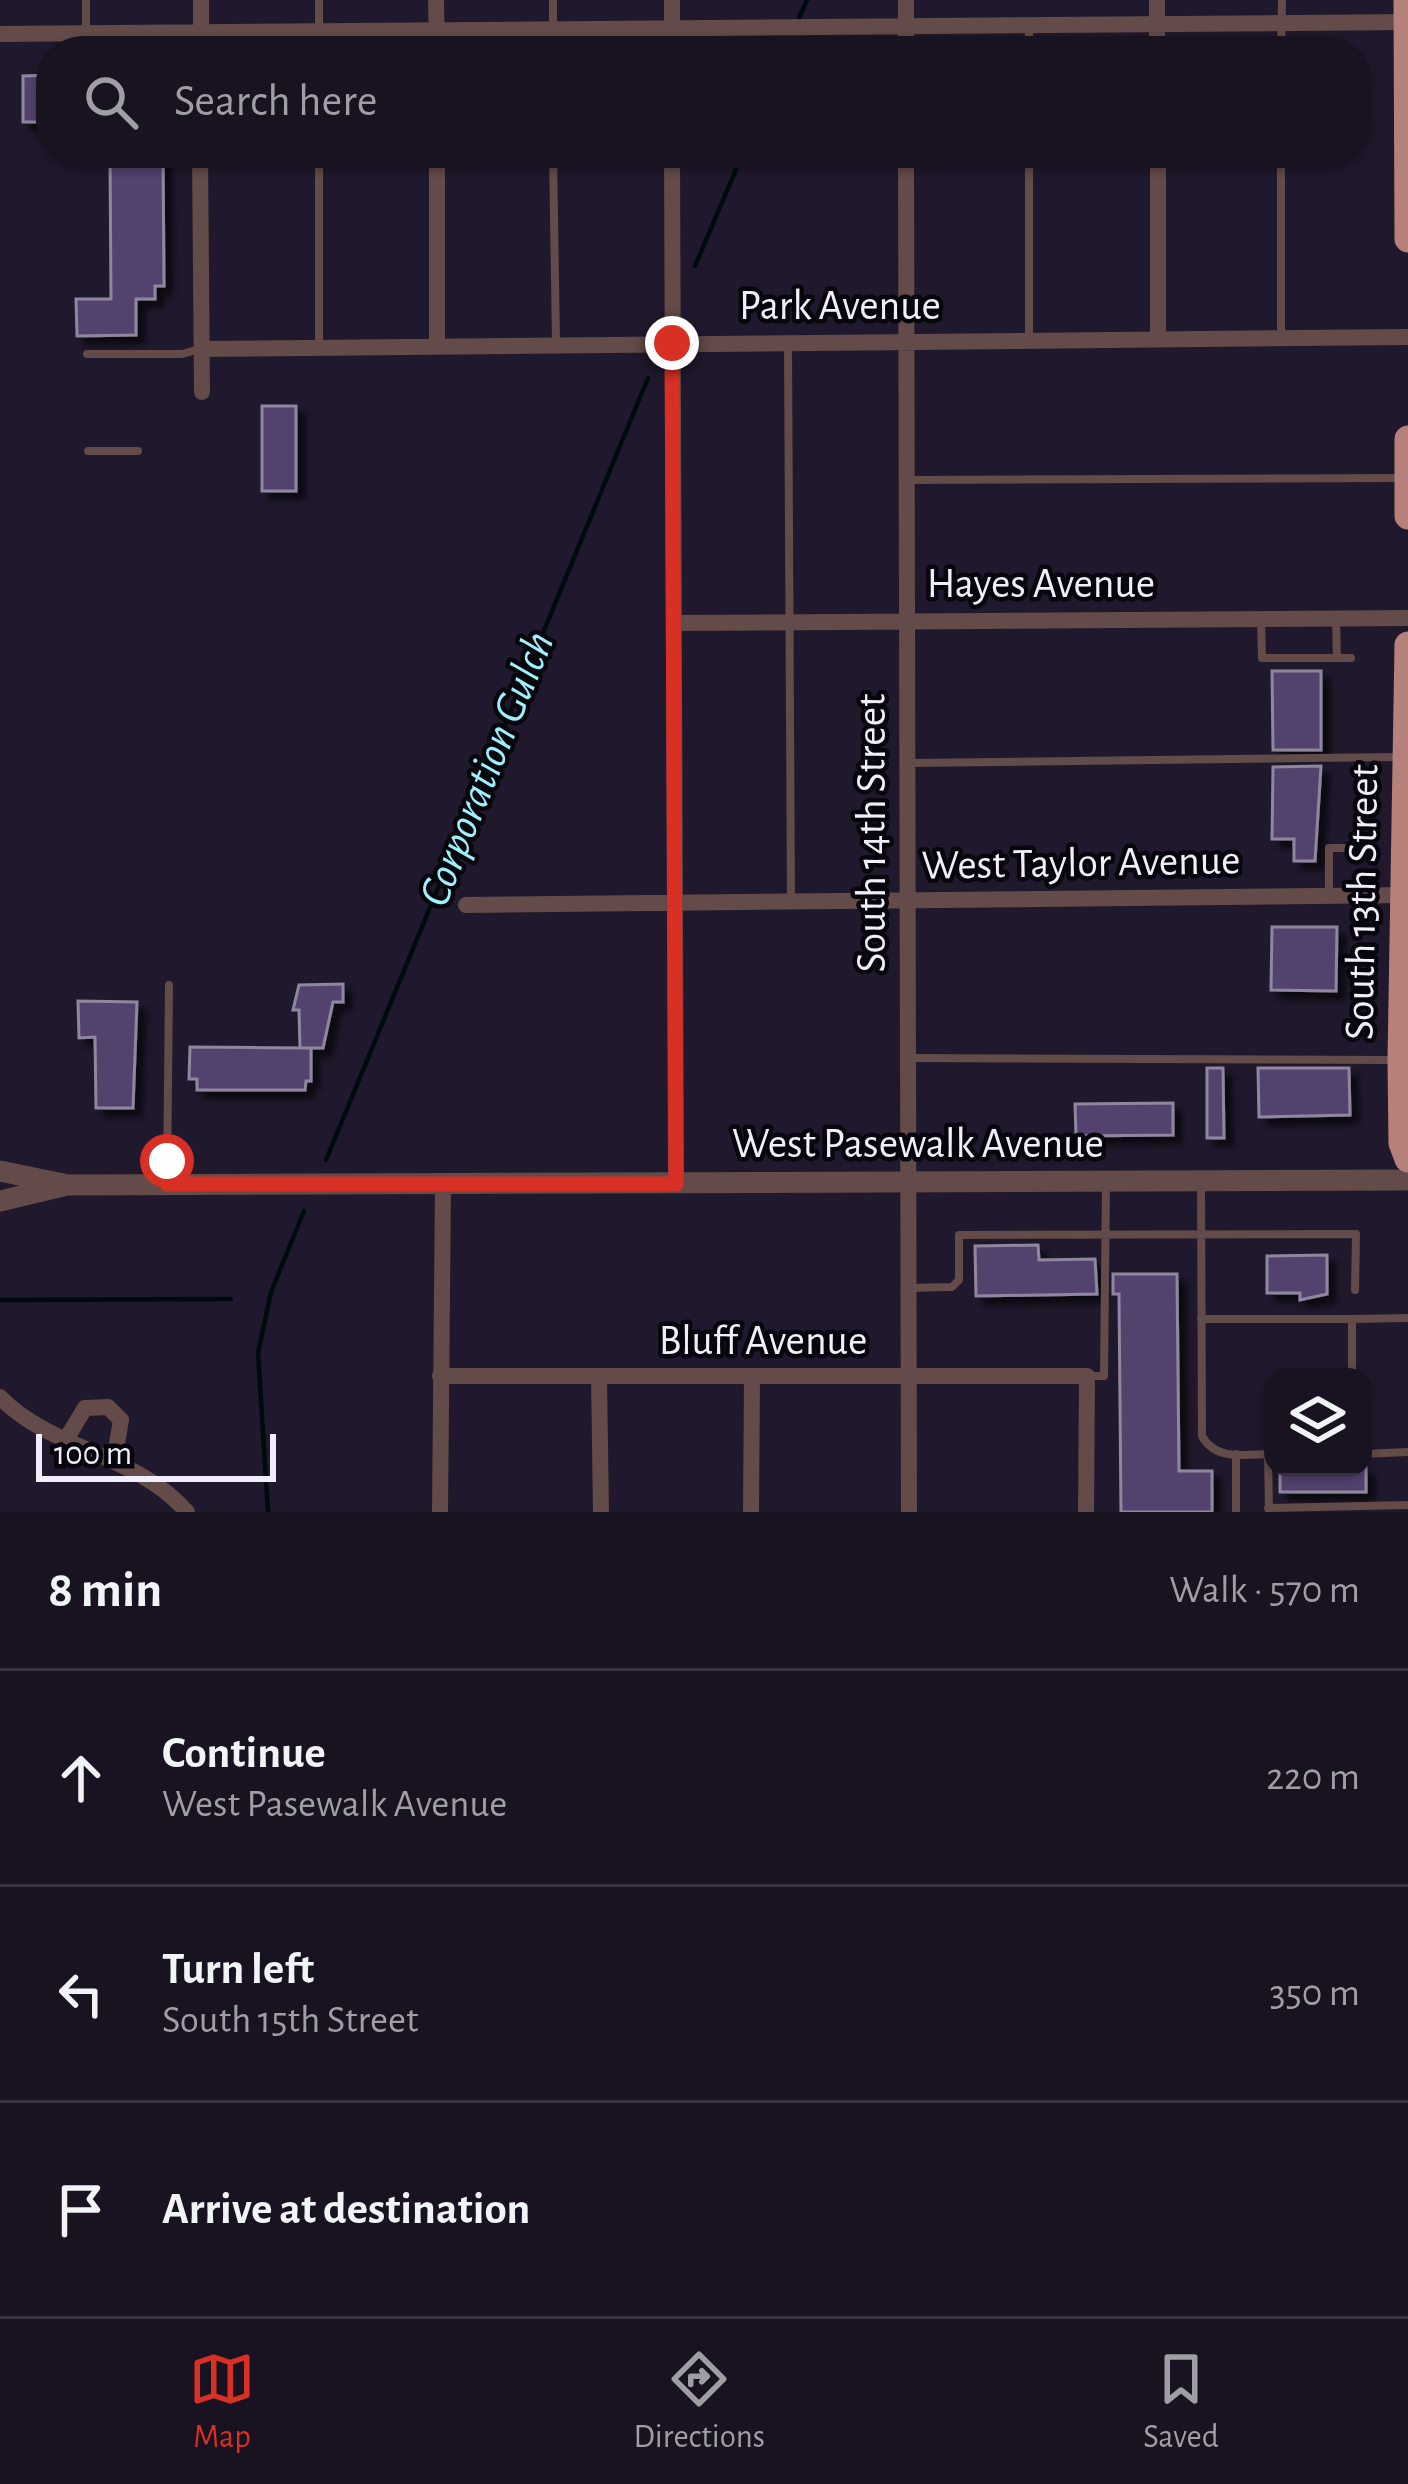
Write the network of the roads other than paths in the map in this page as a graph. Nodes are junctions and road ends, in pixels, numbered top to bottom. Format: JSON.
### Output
{"nodes":[{"id":1,"x":86,"y":0,"type":"edge"},
{"id":2,"x":201,"y":0,"type":"edge"},
{"id":3,"x":319,"y":0,"type":"edge"},
{"id":4,"x":436,"y":0,"type":"edge"},
{"id":5,"x":553,"y":0,"type":"edge"},
{"id":6,"x":672,"y":0,"type":"edge"},
{"id":7,"x":907,"y":0,"type":"edge"},
{"id":8,"x":1157,"y":0,"type":"edge"},
{"id":9,"x":1282,"y":0,"type":"edge"},
{"id":10,"x":1407,"y":0,"type":"edge"},
{"id":11,"x":1157,"y":22,"type":"junction"},
{"id":12,"x":1282,"y":22,"type":"junction"},
{"id":13,"x":1407,"y":22,"type":"edge"},
{"id":14,"x":1029,"y":25,"type":"junction"},
{"id":15,"x":906,"y":26,"type":"junction"},
{"id":16,"x":553,"y":29,"type":"junction"},
{"id":17,"x":672,"y":29,"type":"junction"},
{"id":18,"x":319,"y":31,"type":"junction"},
{"id":19,"x":436,"y":31,"type":"junction"},
{"id":20,"x":0,"y":34,"type":"edge"},
{"id":21,"x":86,"y":34,"type":"junction"},
{"id":22,"x":112,"y":36,"type":"edge"},
{"id":23,"x":201,"y":36,"type":"edge"},
{"id":24,"x":270,"y":36,"type":"edge"},
{"id":25,"x":319,"y":36,"type":"edge"},
{"id":26,"x":436,"y":36,"type":"edge"},
{"id":27,"x":553,"y":36,"type":"edge"},
{"id":28,"x":672,"y":36,"type":"edge"},
{"id":29,"x":906,"y":36,"type":"edge"},
{"id":30,"x":1029,"y":36,"type":"edge"},
{"id":31,"x":1157,"y":36,"type":"edge"},
{"id":32,"x":1282,"y":36,"type":"edge"},
{"id":33,"x":200,"y":168,"type":"edge"},
{"id":34,"x":319,"y":168,"type":"edge"},
{"id":35,"x":437,"y":168,"type":"edge"},
{"id":36,"x":553,"y":168,"type":"edge"},
{"id":37,"x":672,"y":168,"type":"edge"},
{"id":38,"x":906,"y":168,"type":"edge"},
{"id":39,"x":1029,"y":168,"type":"edge"},
{"id":40,"x":1158,"y":168,"type":"edge"},
{"id":41,"x":1281,"y":168,"type":"edge"},
{"id":42,"x":1408,"y":239,"type":"edge"},
{"id":43,"x":1408,"y":337,"type":"edge"},
{"id":44,"x":1158,"y":338,"type":"junction"},
{"id":45,"x":1281,"y":338,"type":"junction"},
{"id":46,"x":1029,"y":340,"type":"junction"},
{"id":47,"x":672,"y":343,"type":"junction"},
{"id":48,"x":788,"y":343,"type":"junction"},
{"id":49,"x":437,"y":344,"type":"junction"},
{"id":50,"x":556,"y":344,"type":"junction"},
{"id":51,"x":906,"y":344,"type":"junction"},
{"id":52,"x":319,"y":346,"type":"junction"},
{"id":53,"x":201,"y":349,"type":"junction"},
{"id":54,"x":87,"y":354,"type":"dead end"},
{"id":55,"x":202,"y":392,"type":"dead end"},
{"id":56,"x":1408,"y":439,"type":"edge"},
{"id":57,"x":88,"y":451,"type":"dead end"},
{"id":58,"x":138,"y":451,"type":"dead end"},
{"id":59,"x":1408,"y":478,"type":"edge"},
{"id":60,"x":907,"y":480,"type":"junction"},
{"id":61,"x":1408,"y":516,"type":"edge"},
{"id":62,"x":1408,"y":618,"type":"edge"},
{"id":63,"x":1262,"y":619,"type":"junction"},
{"id":64,"x":1336,"y":619,"type":"junction"},
{"id":65,"x":908,"y":621,"type":"junction"},
{"id":66,"x":675,"y":623,"type":"junction"},
{"id":67,"x":791,"y":623,"type":"junction"},
{"id":68,"x":1408,"y":645,"type":"edge"},
{"id":69,"x":1337,"y":658,"type":"junction"},
{"id":70,"x":1351,"y":658,"type":"dead end"},
{"id":71,"x":1406,"y":757,"type":"edge"},
{"id":72,"x":908,"y":764,"type":"junction"},
{"id":73,"x":1351,"y":848,"type":"dead end"},
{"id":74,"x":1405,"y":896,"type":"edge"},
{"id":75,"x":1329,"y":897,"type":"junction"},
{"id":76,"x":791,"y":902,"type":"junction"},
{"id":77,"x":908,"y":902,"type":"junction"},
{"id":78,"x":675,"y":903,"type":"junction"},
{"id":79,"x":466,"y":905,"type":"dead end"},
{"id":80,"x":169,"y":985,"type":"dead end"},
{"id":81,"x":908,"y":1058,"type":"junction"},
{"id":82,"x":1401,"y":1060,"type":"junction"},
{"id":83,"x":1408,"y":1159,"type":"edge"},
{"id":84,"x":0,"y":1171,"type":"edge"},
{"id":85,"x":1408,"y":1180,"type":"edge"},
{"id":86,"x":1106,"y":1182,"type":"junction"},
{"id":87,"x":1201,"y":1182,"type":"junction"},
{"id":88,"x":167,"y":1184,"type":"junction"},
{"id":89,"x":676,"y":1184,"type":"junction"},
{"id":90,"x":908,"y":1184,"type":"junction"},
{"id":91,"x":68,"y":1185,"type":"junction"},
{"id":92,"x":443,"y":1185,"type":"junction"},
{"id":93,"x":0,"y":1201,"type":"edge"},
{"id":94,"x":1106,"y":1235,"type":"junction"},
{"id":95,"x":1201,"y":1235,"type":"junction"},
{"id":96,"x":908,"y":1288,"type":"junction"},
{"id":97,"x":1355,"y":1290,"type":"dead end"},
{"id":98,"x":1408,"y":1318,"type":"edge"},
{"id":99,"x":1201,"y":1319,"type":"junction"},
{"id":100,"x":1352,"y":1319,"type":"junction"},
{"id":101,"x":1352,"y":1368,"type":"edge"},
{"id":102,"x":440,"y":1376,"type":"junction"},
{"id":103,"x":752,"y":1376,"type":"junction"},
{"id":104,"x":908,"y":1376,"type":"junction"},
{"id":105,"x":1087,"y":1376,"type":"junction"},
{"id":106,"x":599,"y":1378,"type":"junction"},
{"id":107,"x":0,"y":1397,"type":"edge"},
{"id":108,"x":65,"y":1441,"type":"junction"},
{"id":109,"x":1408,"y":1452,"type":"edge"},
{"id":110,"x":1236,"y":1454,"type":"junction"},
{"id":111,"x":1264,"y":1454,"type":"edge"},
{"id":112,"x":1372,"y":1454,"type":"edge"},
{"id":113,"x":114,"y":1461,"type":"junction"},
{"id":114,"x":1269,"y":1476,"type":"edge"},
{"id":115,"x":1408,"y":1505,"type":"edge"},
{"id":116,"x":1268,"y":1510,"type":"edge"},
{"id":117,"x":187,"y":1512,"type":"edge"},
{"id":118,"x":440,"y":1512,"type":"edge"},
{"id":119,"x":601,"y":1512,"type":"edge"},
{"id":120,"x":751,"y":1512,"type":"edge"},
{"id":121,"x":909,"y":1512,"type":"edge"},
{"id":122,"x":1086,"y":1512,"type":"edge"},
{"id":123,"x":1237,"y":1512,"type":"edge"}],
"edges":[{"from":1,"to":21,"type":"lane"},
{"from":2,"to":23,"type":"street"},
{"from":3,"to":18,"type":"lane"},
{"from":4,"to":19,"type":"street"},
{"from":5,"to":16,"type":"lane"},
{"from":6,"to":17,"type":"street"},
{"from":7,"to":15,"type":"street"},
{"from":8,"to":11,"type":"street"},
{"from":9,"to":12,"type":"lane"},
{"from":10,"to":13,"type":"highway"},
{"from":11,"to":12,"type":"street"},
{"from":11,"to":14,"type":"street"},
{"from":11,"to":31,"type":"street"},
{"from":12,"to":13,"type":"street"},
{"from":12,"to":32,"type":"lane"},
{"from":13,"to":42,"type":"highway"},
{"from":14,"to":15,"type":"street"},
{"from":14,"to":30,"type":"lane"},
{"from":15,"to":17,"type":"street"},
{"from":15,"to":29,"type":"street"},
{"from":16,"to":17,"type":"street"},
{"from":16,"to":19,"type":"street"},
{"from":16,"to":27,"type":"lane"},
{"from":17,"to":28,"type":"street"},
{"from":18,"to":19,"type":"street"},
{"from":18,"to":24,"type":"street"},
{"from":18,"to":25,"type":"lane"},
{"from":19,"to":26,"type":"street"},
{"from":20,"to":21,"type":"street"},
{"from":21,"to":22,"type":"street"},
{"from":33,"to":53,"type":"street"},
{"from":34,"to":52,"type":"lane"},
{"from":35,"to":49,"type":"street"},
{"from":36,"to":50,"type":"lane"},
{"from":37,"to":47,"type":"street"},
{"from":38,"to":51,"type":"street","name":"South 14th Street"},
{"from":39,"to":46,"type":"lane"},
{"from":40,"to":44,"type":"street"},
{"from":41,"to":45,"type":"lane"},
{"from":43,"to":45,"type":"street","name":"Park Avenue"},
{"from":44,"to":45,"type":"street","name":"Park Avenue"},
{"from":44,"to":46,"type":"street","name":"Park Avenue"},
{"from":46,"to":51,"type":"street","name":"Park Avenue"},
{"from":47,"to":48,"type":"street","name":"Park Avenue"},
{"from":47,"to":50,"type":"street","name":"Park Avenue"},
{"from":47,"to":66,"type":"street"},
{"from":48,"to":51,"type":"street","name":"Park Avenue"},
{"from":48,"to":67,"type":"lane"},
{"from":49,"to":50,"type":"street","name":"Park Avenue"},
{"from":49,"to":52,"type":"street","name":"Park Avenue"},
{"from":51,"to":60,"type":"street","name":"South 14th Street"},
{"from":52,"to":53,"type":"street","name":"Park Avenue"},
{"from":53,"to":54,"type":"lane"},
{"from":53,"to":55,"type":"street"},
{"from":56,"to":59,"type":"highway"},
{"from":57,"to":58,"type":"lane"},
{"from":59,"to":60,"type":"lane"},
{"from":59,"to":61,"type":"highway"},
{"from":60,"to":65,"type":"street","name":"South 14th Street"},
{"from":62,"to":64,"type":"street","name":"Hayes Avenue"},
{"from":63,"to":64,"type":"street","name":"Hayes Avenue"},
{"from":63,"to":65,"type":"street","name":"Hayes Avenue"},
{"from":63,"to":69,"type":"lane"},
{"from":64,"to":69,"type":"lane"},
{"from":65,"to":67,"type":"street","name":"Hayes Avenue"},
{"from":65,"to":72,"type":"street","name":"South 14th Street"},
{"from":66,"to":67,"type":"street","name":"Hayes Avenue"},
{"from":66,"to":78,"type":"street"},
{"from":67,"to":76,"type":"lane"},
{"from":68,"to":71,"type":"highway","name":"South 13th Street"},
{"from":69,"to":70,"type":"lane"},
{"from":71,"to":72,"type":"lane"},
{"from":71,"to":74,"type":"highway","name":"South 13th Street"},
{"from":72,"to":77,"type":"street","name":"South 14th Street"},
{"from":73,"to":75,"type":"lane"},
{"from":74,"to":75,"type":"street","name":"West Taylor Avenue"},
{"from":74,"to":82,"type":"highway","name":"South 13th Street"},
{"from":75,"to":77,"type":"street","name":"West Taylor Avenue"},
{"from":76,"to":77,"type":"street","name":"West Taylor Avenue"},
{"from":76,"to":78,"type":"street","name":"West Taylor Avenue"},
{"from":77,"to":81,"type":"street","name":"South 14th Street"},
{"from":78,"to":79,"type":"street","name":"West Taylor Avenue"},
{"from":78,"to":89,"type":"street"},
{"from":80,"to":88,"type":"lane"},
{"from":81,"to":82,"type":"lane"},
{"from":81,"to":90,"type":"street","name":"South 14th Street"},
{"from":82,"to":83,"type":"highway","name":"South 13th Street"},
{"from":84,"to":91,"type":"street","name":"West Pasewalk Avenue"},
{"from":85,"to":87,"type":"street","name":"West Pasewalk Avenue"},
{"from":86,"to":87,"type":"street","name":"West Pasewalk Avenue"},
{"from":86,"to":90,"type":"street","name":"West Pasewalk Avenue"},
{"from":86,"to":94,"type":"lane"},
{"from":87,"to":95,"type":"lane"},
{"from":88,"to":91,"type":"street","name":"West Pasewalk Avenue"},
{"from":88,"to":92,"type":"street","name":"West Pasewalk Avenue"},
{"from":89,"to":90,"type":"street","name":"West Pasewalk Avenue"},
{"from":89,"to":92,"type":"street","name":"West Pasewalk Avenue"},
{"from":90,"to":96,"type":"street","name":"South 14th Street"},
{"from":91,"to":93,"type":"street","name":"West Pasewalk Avenue"},
{"from":92,"to":102,"type":"street"},
{"from":94,"to":95,"type":"lane"},
{"from":94,"to":96,"type":"lane"},
{"from":94,"to":105,"type":"lane"},
{"from":95,"to":97,"type":"lane"},
{"from":95,"to":99,"type":"lane"},
{"from":96,"to":104,"type":"street","name":"South 14th Street"},
{"from":98,"to":100,"type":"lane"},
{"from":99,"to":100,"type":"lane"},
{"from":99,"to":110,"type":"lane"},
{"from":100,"to":101,"type":"lane"},
{"from":102,"to":106,"type":"street","name":"Bluff Avenue"},
{"from":102,"to":118,"type":"street"},
{"from":103,"to":104,"type":"street","name":"Bluff Avenue"},
{"from":103,"to":106,"type":"street","name":"Bluff Avenue"},
{"from":103,"to":120,"type":"street"},
{"from":104,"to":105,"type":"street","name":"Bluff Avenue"},
{"from":104,"to":121,"type":"street","name":"South 14th Street"},
{"from":105,"to":122,"type":"street"},
{"from":106,"to":119,"type":"street"},
{"from":107,"to":108,"type":"street"},
{"from":108,"to":113,"type":"street"},
{"from":108,"to":113,"type":"street"},
{"from":109,"to":112,"type":"lane"},
{"from":110,"to":111,"type":"lane"},
{"from":110,"to":123,"type":"lane"},
{"from":113,"to":117,"type":"street"},
{"from":114,"to":116,"type":"lane"},
{"from":115,"to":116,"type":"lane"}]}
